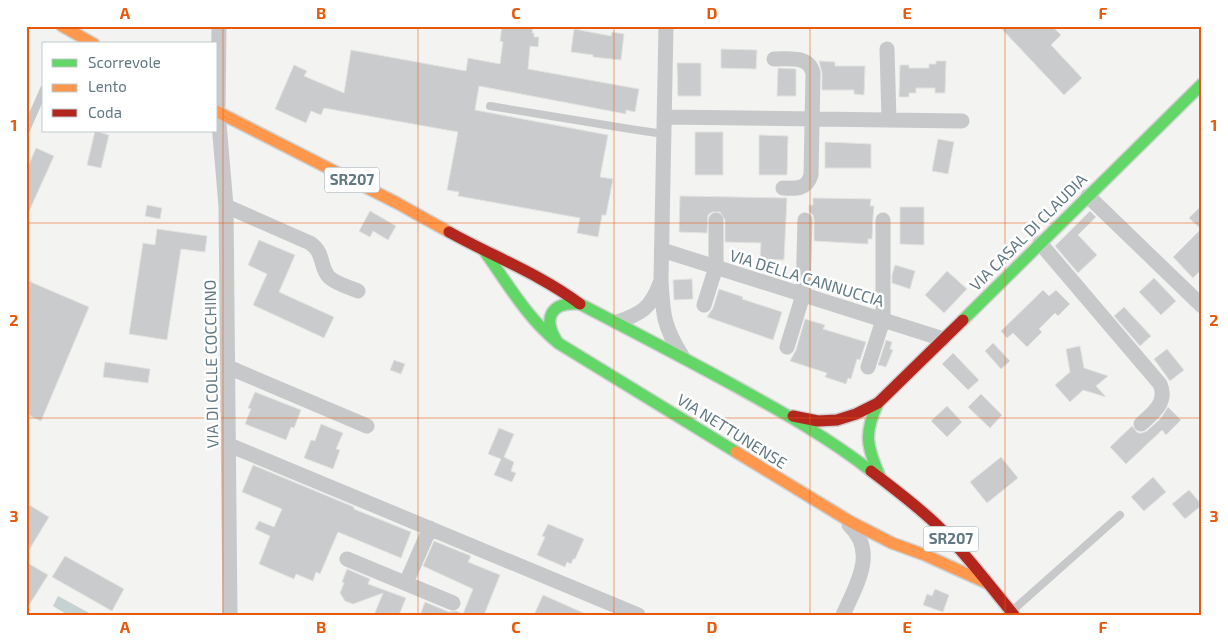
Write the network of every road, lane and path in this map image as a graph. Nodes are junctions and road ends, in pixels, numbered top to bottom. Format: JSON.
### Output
{"nodes":[{"id":1,"x":219,"y":26,"type":"edge"},
{"id":2,"x":666,"y":26,"type":"edge"},
{"id":3,"x":66,"y":31,"type":"edge"},
{"id":4,"x":90,"y":42,"type":"edge"},
{"id":5,"x":887,"y":49,"type":"dead end"},
{"id":6,"x":774,"y":59,"type":"dead end"},
{"id":7,"x":218,"y":69,"type":"edge"},
{"id":8,"x":1202,"y":84,"type":"edge"},
{"id":9,"x":42,"y":94,"type":"edge"},
{"id":10,"x":490,"y":106,"type":"dead end"},
{"id":11,"x":218,"y":113,"type":"edge"},
{"id":12,"x":664,"y":117,"type":"junction"},
{"id":13,"x":812,"y":119,"type":"junction"},
{"id":14,"x":889,"y":120,"type":"junction"},
{"id":15,"x":962,"y":121,"type":"dead end"},
{"id":16,"x":218,"y":122,"type":"edge"},
{"id":17,"x":26,"y":130,"type":"edge"},
{"id":18,"x":664,"y":134,"type":"junction"},
{"id":19,"x":783,"y":188,"type":"dead end"},
{"id":20,"x":1088,"y":196,"type":"junction"},
{"id":21,"x":226,"y":206,"type":"junction"},
{"id":22,"x":716,"y":220,"type":"dead end"},
{"id":23,"x":805,"y":220,"type":"dead end"},
{"id":24,"x":883,"y":220,"type":"dead end"},
{"id":25,"x":1040,"y":243,"type":"junction"},
{"id":26,"x":662,"y":250,"type":"junction"},
{"id":27,"x":485,"y":252,"type":"junction"},
{"id":28,"x":716,"y":267,"type":"junction"},
{"id":29,"x":661,"y":280,"type":"junction"},
{"id":30,"x":358,"y":291,"type":"dead end"},
{"id":31,"x":803,"y":295,"type":"junction"},
{"id":32,"x":580,"y":304,"type":"junction"},
{"id":33,"x":704,"y":305,"type":"dead end"},
{"id":34,"x":1202,"y":306,"type":"edge"},
{"id":35,"x":883,"y":320,"type":"junction"},
{"id":36,"x":617,"y":322,"type":"junction"},
{"id":37,"x":943,"y":339,"type":"junction"},
{"id":38,"x":558,"y":343,"type":"junction"},
{"id":39,"x":787,"y":348,"type":"dead end"},
{"id":40,"x":682,"y":357,"type":"junction"},
{"id":41,"x":228,"y":367,"type":"junction"},
{"id":42,"x":868,"y":367,"type":"dead end"},
{"id":43,"x":878,"y":403,"type":"junction"},
{"id":44,"x":788,"y":415,"type":"junction"},
{"id":45,"x":1141,"y":424,"type":"dead end"},
{"id":46,"x":367,"y":426,"type":"dead end"},
{"id":47,"x":229,"y":445,"type":"junction"},
{"id":48,"x":880,"y":477,"type":"junction"},
{"id":49,"x":909,"y":500,"type":"junction"},
{"id":50,"x":826,"y":508,"type":"junction"},
{"id":51,"x":1120,"y":515,"type":"dead end"},
{"id":52,"x":919,"y":527,"type":"dead end"},
{"id":53,"x":430,"y":528,"type":"junction"},
{"id":54,"x":912,"y":538,"type":"dead end"},
{"id":55,"x":891,"y":542,"type":"junction"},
{"id":56,"x":347,"y":559,"type":"dead end"},
{"id":57,"x":860,"y":575,"type":"junction"},
{"id":58,"x":406,"y":583,"type":"junction"},
{"id":59,"x":987,"y":583,"type":"junction"},
{"id":60,"x":453,"y":603,"type":"dead end"},
{"id":61,"x":1013,"y":613,"type":"edge"},
{"id":62,"x":230,"y":615,"type":"edge"},
{"id":63,"x":638,"y":615,"type":"edge"},
{"id":64,"x":843,"y":615,"type":"edge"}],
"edges":[{"from":1,"to":7,"type":"street","name":"VIA DI COLLE COCCHINO"},
{"from":2,"to":12,"type":"street"},
{"from":3,"to":4,"type":"main road"},
{"from":5,"to":14,"type":"street"},
{"from":6,"to":13,"type":"street"},
{"from":8,"to":20,"type":"main road","name":"VIA CASAL DI CLAUDIA"},
{"from":9,"to":17,"type":"lane"},
{"from":10,"to":18,"type":"lane"},
{"from":11,"to":27,"type":"main road","name":"VIA NETTUNENSE","number":"SR207"},
{"from":12,"to":13,"type":"street"},
{"from":12,"to":18,"type":"street"},
{"from":13,"to":14,"type":"street"},
{"from":13,"to":19,"type":"street"},
{"from":14,"to":15,"type":"street"},
{"from":16,"to":21,"type":"street","name":"VIA DI COLLE COCCHINO"},
{"from":18,"to":26,"type":"street"},
{"from":20,"to":25,"type":"main road","name":"VIA CASAL DI CLAUDIA"},
{"from":20,"to":34,"type":"street"},
{"from":21,"to":30,"type":"street"},
{"from":21,"to":41,"type":"street","name":"VIA DI COLLE COCCHINO"},
{"from":22,"to":28,"type":"street"},
{"from":23,"to":31,"type":"street"},
{"from":24,"to":35,"type":"street"},
{"from":25,"to":37,"type":"main road","name":"VIA CASAL DI CLAUDIA"},
{"from":25,"to":45,"type":"street"},
{"from":26,"to":28,"type":"street","name":"VIA DELLA CANNUCCIA"},
{"from":26,"to":29,"type":"street"},
{"from":27,"to":32,"type":"main road","name":"VIA NETTUNENSE","number":"SR207"},
{"from":27,"to":38,"type":"main road","name":"VIA NETTUNENSE","number":"SR207"},
{"from":28,"to":31,"type":"street","name":"VIA DELLA CANNUCCIA"},
{"from":28,"to":33,"type":"street"},
{"from":29,"to":36,"type":"street"},
{"from":29,"to":40,"type":"street"},
{"from":31,"to":35,"type":"street","name":"VIA DELLA CANNUCCIA"},
{"from":31,"to":39,"type":"street"},
{"from":32,"to":36,"type":"main road","name":"VIA NETTUNENSE"},
{"from":32,"to":38,"type":"main road"},
{"from":35,"to":37,"type":"street","name":"VIA DELLA CANNUCCIA"},
{"from":35,"to":42,"type":"street"},
{"from":36,"to":40,"type":"main road","name":"VIA NETTUNENSE"},
{"from":37,"to":43,"type":"main road","name":"VIA CASAL DI CLAUDIA"},
{"from":38,"to":50,"type":"main road","name":"VIA NETTUNENSE"},
{"from":40,"to":44,"type":"main road","name":"VIA NETTUNENSE"},
{"from":41,"to":46,"type":"street"},
{"from":41,"to":47,"type":"street","name":"VIA DI COLLE COCCHINO"},
{"from":43,"to":44,"type":"main road","name":"VIA CASAL DI CLAUDIA"},
{"from":43,"to":48,"type":"main road","name":"VIA CASAL DI CLAUDIA"},
{"from":44,"to":48,"type":"main road","name":"VIA NETTUNENSE"},
{"from":47,"to":53,"type":"street"},
{"from":47,"to":62,"type":"street","name":"VIA DI COLLE COCCHINO"},
{"from":48,"to":49,"type":"main road","name":"VIA NETTUNENSE"},
{"from":49,"to":52,"type":"main road","name":"VIA NETTUNENSE","number":"SR207"},
{"from":49,"to":59,"type":"main road","name":"VIA NETTUNENSE","number":"SR207"},
{"from":50,"to":55,"type":"main road","name":"VIA NETTUNENSE"},
{"from":50,"to":57,"type":"street"},
{"from":51,"to":61,"type":"lane"},
{"from":53,"to":58,"type":"street"},
{"from":53,"to":63,"type":"street"},
{"from":54,"to":55,"type":"main road","number":"SR207"},
{"from":55,"to":57,"type":"street"},
{"from":55,"to":59,"type":"main road","name":"VIA NETTUNENSE","number":"SR207"},
{"from":56,"to":58,"type":"street"},
{"from":57,"to":64,"type":"street"},
{"from":58,"to":60,"type":"street"},
{"from":59,"to":61,"type":"main road","name":"VIA NETTUNENSE","number":"SR207"}]}
